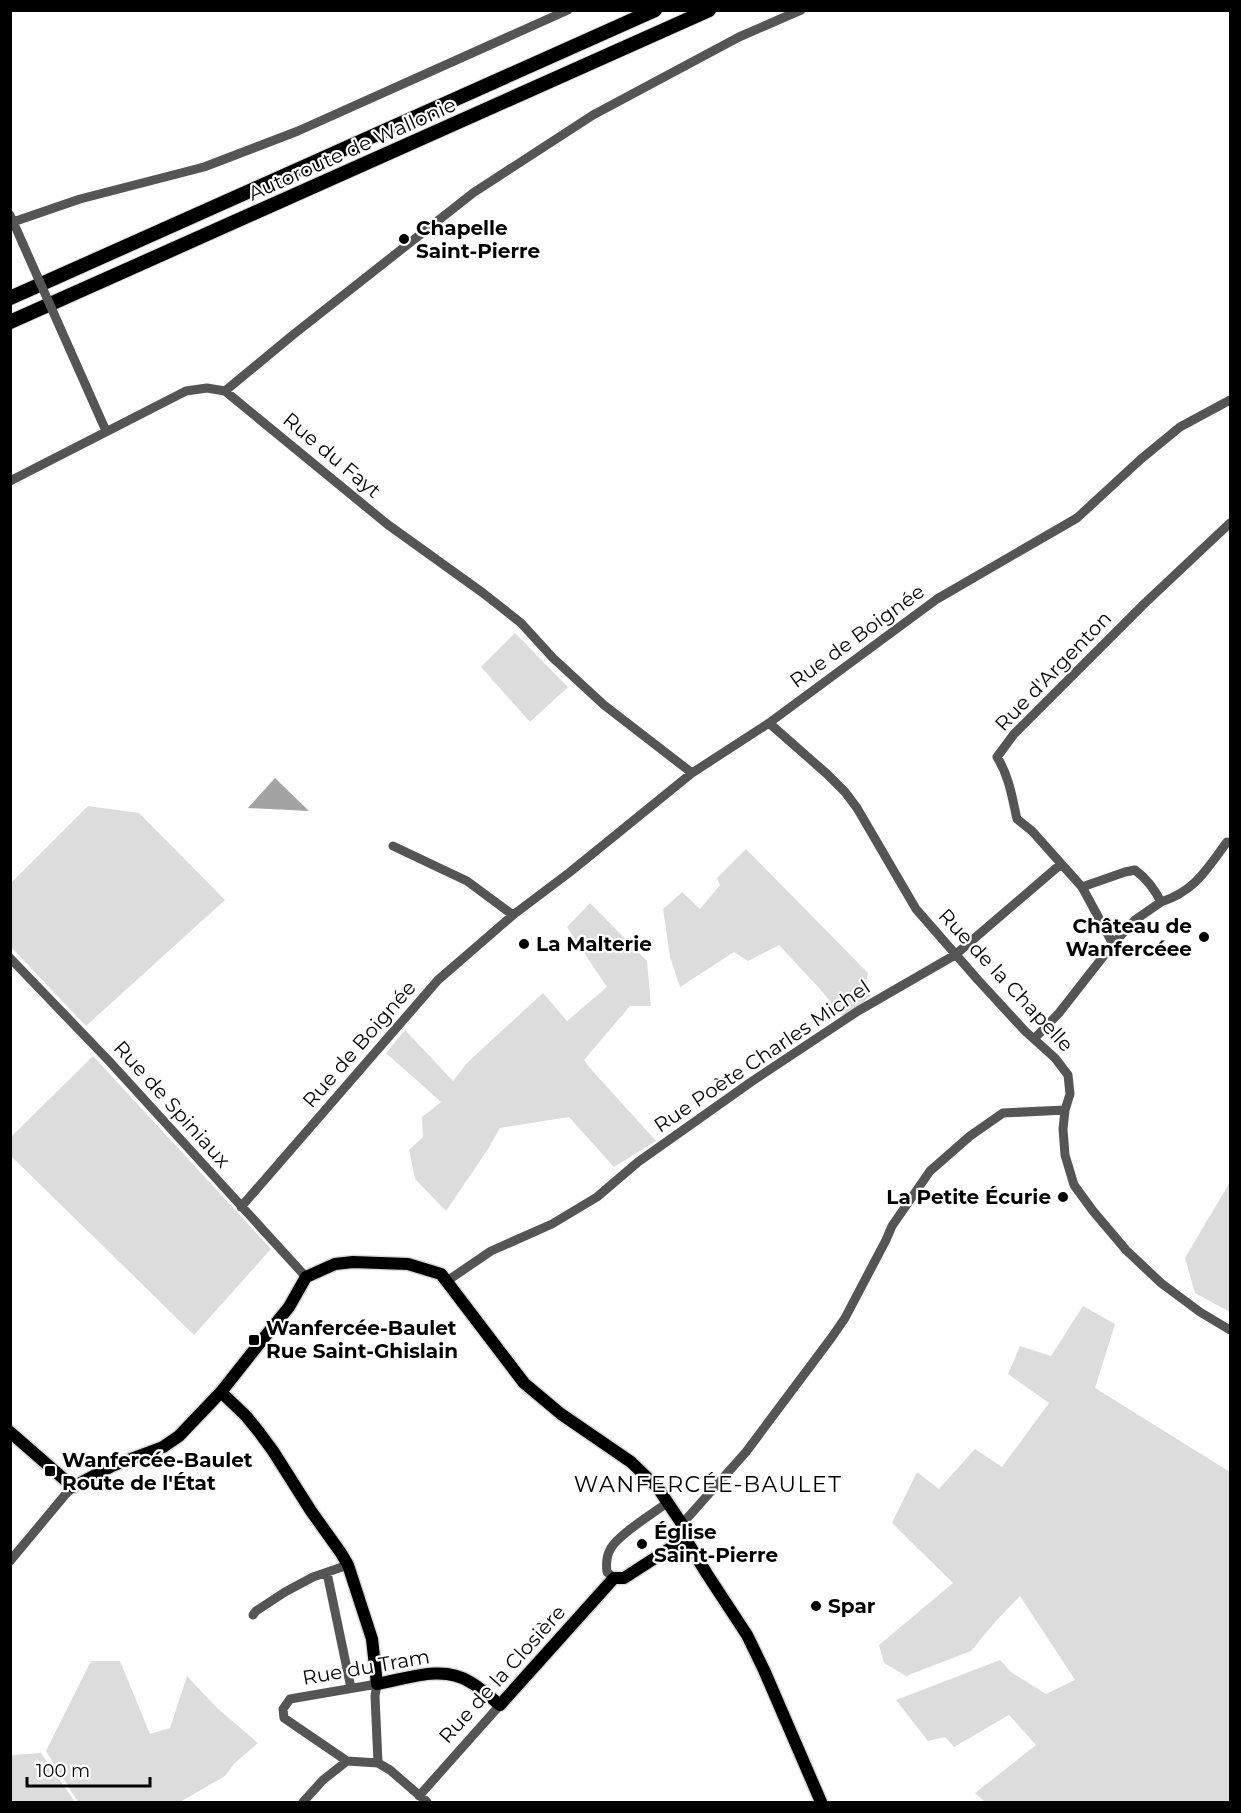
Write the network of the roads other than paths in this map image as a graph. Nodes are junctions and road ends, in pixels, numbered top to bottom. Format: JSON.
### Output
{"nodes":[{"id":1,"x":568,"y":10,"type":"edge"},
{"id":2,"x":655,"y":10,"type":"edge"},
{"id":3,"x":709,"y":10,"type":"edge"},
{"id":4,"x":801,"y":10,"type":"edge"},
{"id":5,"x":12,"y":219,"type":"edge"},
{"id":6,"x":10,"y":298,"type":"edge"},
{"id":7,"x":10,"y":322,"type":"edge"},
{"id":8,"x":225,"y":391,"type":"junction"},
{"id":9,"x":1230,"y":400,"type":"edge"},
{"id":10,"x":106,"y":431,"type":"junction"},
{"id":11,"x":10,"y":481,"type":"edge"},
{"id":12,"x":1230,"y":523,"type":"edge"},
{"id":13,"x":769,"y":723,"type":"junction"},
{"id":14,"x":692,"y":773,"type":"junction"},
{"id":15,"x":1227,"y":842,"type":"dead end"},
{"id":16,"x":393,"y":846,"type":"dead end"},
{"id":17,"x":1061,"y":864,"type":"junction"},
{"id":18,"x":1082,"y":887,"type":"junction"},
{"id":19,"x":1161,"y":902,"type":"junction"},
{"id":20,"x":513,"y":915,"type":"junction"},
{"id":21,"x":1113,"y":944,"type":"junction"},
{"id":22,"x":955,"y":955,"type":"junction"},
{"id":23,"x":10,"y":958,"type":"edge"},
{"id":24,"x":1034,"y":1039,"type":"junction"},
{"id":25,"x":1065,"y":1110,"type":"junction"},
{"id":26,"x":241,"y":1207,"type":"junction"},
{"id":27,"x":306,"y":1277,"type":"junction"},
{"id":28,"x":447,"y":1281,"type":"junction"},
{"id":29,"x":1230,"y":1330,"type":"edge"},
{"id":30,"x":220,"y":1392,"type":"junction"},
{"id":31,"x":10,"y":1432,"type":"edge"},
{"id":32,"x":73,"y":1486,"type":"junction"},
{"id":33,"x":668,"y":1502,"type":"junction"},
{"id":34,"x":682,"y":1524,"type":"junction"},
{"id":35,"x":688,"y":1543,"type":"junction"},
{"id":36,"x":10,"y":1561,"type":"edge"},
{"id":37,"x":348,"y":1565,"type":"junction"},
{"id":38,"x":327,"y":1574,"type":"junction"},
{"id":39,"x":614,"y":1578,"type":"junction"},
{"id":40,"x":253,"y":1615,"type":"dead end"},
{"id":41,"x":377,"y":1684,"type":"junction"},
{"id":42,"x":351,"y":1688,"type":"junction"},
{"id":43,"x":500,"y":1705,"type":"junction"},
{"id":44,"x":347,"y":1761,"type":"junction"},
{"id":45,"x":378,"y":1764,"type":"junction"},
{"id":46,"x":423,"y":1799,"type":"edge"},
{"id":47,"x":303,"y":1803,"type":"edge"},
{"id":48,"x":821,"y":1803,"type":"edge"}],
"edges":[{"from":1,"to":5,"type":"street"},
{"from":2,"to":6,"type":"highway","name":"Autoroute de Wallonie"},
{"from":3,"to":7,"type":"highway","name":"Autoroute de Wallonie"},
{"from":4,"to":8,"type":"street"},
{"from":5,"to":10,"type":"street","bridge":true},
{"from":8,"to":10,"type":"street"},
{"from":8,"to":14,"type":"street","name":"Rue du Fayt"},
{"from":9,"to":13,"type":"street","name":"Rue de Boignée"},
{"from":10,"to":11,"type":"street"},
{"from":12,"to":17,"type":"street","name":"Rue d'Argenton"},
{"from":13,"to":14,"type":"street","name":"Rue de Boignée"},
{"from":13,"to":22,"type":"street","name":"Rue de la Chapelle"},
{"from":14,"to":20,"type":"street","name":"Rue de Boignée"},
{"from":15,"to":19,"type":"street"},
{"from":16,"to":20,"type":"street"},
{"from":17,"to":18,"type":"street"},
{"from":17,"to":22,"type":"street","name":"Rue Poète Charles Michel"},
{"from":18,"to":19,"type":"street"},
{"from":18,"to":21,"type":"street"},
{"from":19,"to":21,"type":"street"},
{"from":20,"to":26,"type":"street","name":"Rue de Boignée"},
{"from":21,"to":24,"type":"street"},
{"from":22,"to":24,"type":"street","name":"Rue de la Chapelle"},
{"from":22,"to":28,"type":"street","name":"Rue Poète Charles Michel"},
{"from":23,"to":26,"type":"street","name":"Rue de Spiniaux"},
{"from":24,"to":25,"type":"street","name":"Rue de la Chapelle"},
{"from":25,"to":29,"type":"street","name":"Rue de la Chapelle"},
{"from":25,"to":34,"type":"street"},
{"from":26,"to":27,"type":"street","name":"Rue de Spiniaux"},
{"from":27,"to":28,"type":"main road"},
{"from":27,"to":30,"type":"main road"},
{"from":28,"to":33,"type":"main road"},
{"from":30,"to":32,"type":"main road"},
{"from":30,"to":37,"type":"main road"},
{"from":31,"to":32,"type":"main road"},
{"from":32,"to":36,"type":"street"},
{"from":33,"to":34,"type":"main road"},
{"from":33,"to":39,"type":"street"},
{"from":34,"to":35,"type":"main road"},
{"from":35,"to":39,"type":"main road","name":"Rue de la Closière"},
{"from":35,"to":48,"type":"main road"},
{"from":37,"to":38,"type":"street"},
{"from":37,"to":41,"type":"main road"},
{"from":38,"to":40,"type":"street"},
{"from":38,"to":42,"type":"street"},
{"from":39,"to":43,"type":"main road","name":"Rue de la Closière"},
{"from":41,"to":42,"type":"street","name":"Rue du Tram"},
{"from":41,"to":43,"type":"main road","name":"Rue du Tram"},
{"from":41,"to":45,"type":"street"},
{"from":42,"to":44,"type":"street","name":"Rue du Tram"},
{"from":43,"to":46,"type":"street","name":"Rue de la Closière"},
{"from":44,"to":45,"type":"street"},
{"from":44,"to":47,"type":"street"},
{"from":45,"to":46,"type":"street"}]}
